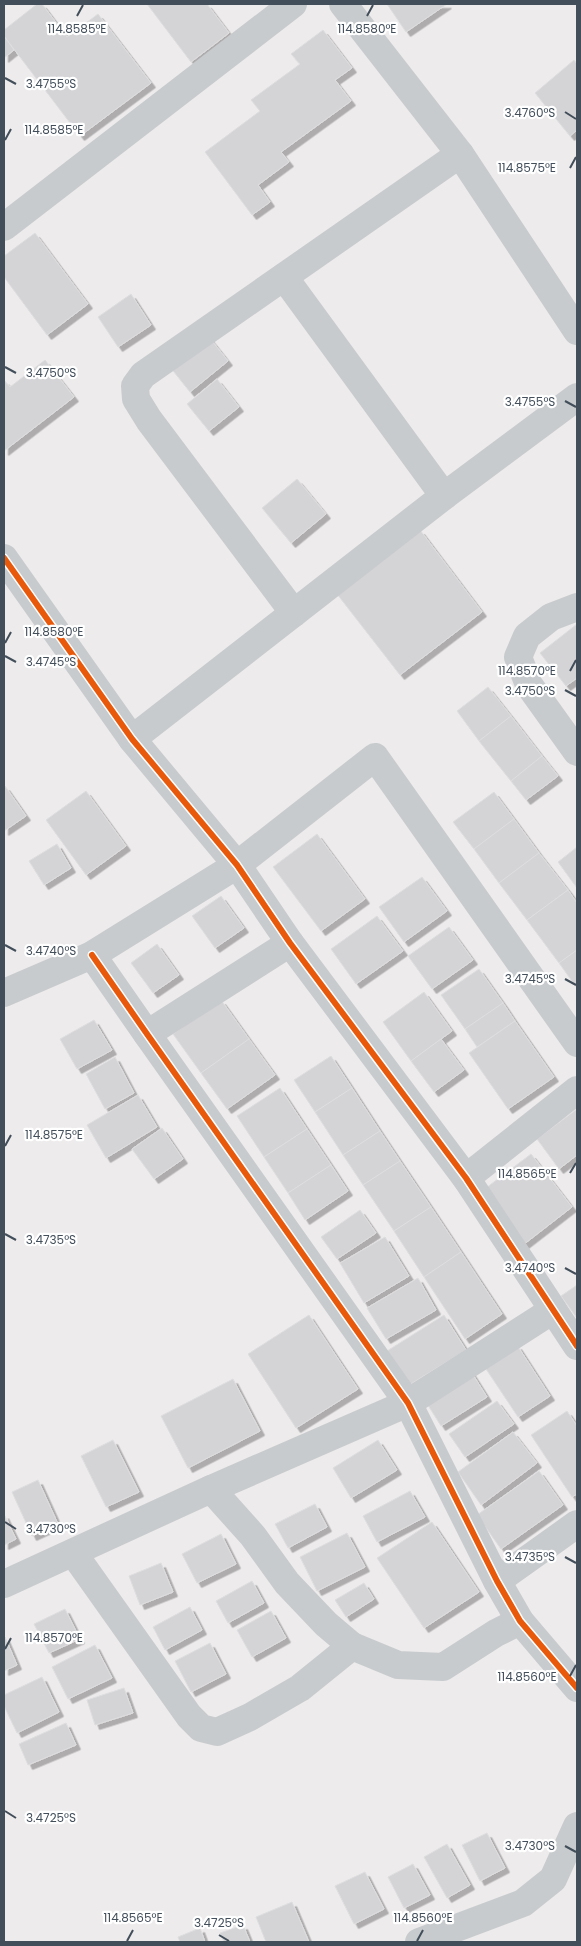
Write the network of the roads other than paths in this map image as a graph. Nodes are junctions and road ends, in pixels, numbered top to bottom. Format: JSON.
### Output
{"nodes":[{"id":1,"x":293,"y":4,"type":"edge"},
{"id":2,"x":343,"y":4,"type":"edge"},
{"id":3,"x":460,"y":154,"type":"junction"},
{"id":4,"x":4,"y":228,"type":"edge"},
{"id":5,"x":284,"y":277,"type":"junction"},
{"id":6,"x":577,"y":331,"type":"edge"},
{"id":7,"x":577,"y":397,"type":"edge"},
{"id":8,"x":444,"y":496,"type":"junction"},
{"id":9,"x":4,"y":558,"type":"edge"},
{"id":10,"x":577,"y":607,"type":"edge"},
{"id":11,"x":294,"y":613,"type":"junction"},
{"id":12,"x":132,"y":739,"type":"junction"},
{"id":13,"x":577,"y":752,"type":"edge"},
{"id":14,"x":237,"y":865,"type":"junction"},
{"id":15,"x":290,"y":944,"type":"junction"},
{"id":16,"x":92,"y":954,"type":"junction"},
{"id":17,"x":4,"y":993,"type":"edge"},
{"id":18,"x":146,"y":1034,"type":"junction"},
{"id":19,"x":577,"y":1043,"type":"edge"},
{"id":20,"x":577,"y":1090,"type":"edge"},
{"id":21,"x":466,"y":1178,"type":"junction"},
{"id":22,"x":553,"y":1310,"type":"junction"},
{"id":23,"x":577,"y":1346,"type":"edge"},
{"id":24,"x":408,"y":1403,"type":"junction"},
{"id":25,"x":211,"y":1489,"type":"junction"},
{"id":26,"x":577,"y":1524,"type":"edge"},
{"id":27,"x":74,"y":1554,"type":"junction"},
{"id":28,"x":497,"y":1581,"type":"junction"},
{"id":29,"x":4,"y":1584,"type":"edge"},
{"id":30,"x":520,"y":1621,"type":"junction"},
{"id":31,"x":352,"y":1646,"type":"junction"},
{"id":32,"x":577,"y":1688,"type":"edge"},
{"id":33,"x":577,"y":1826,"type":"edge"},
{"id":34,"x":419,"y":1942,"type":"edge"}],
"edges":[{"from":1,"to":4,"type":"street"},
{"from":2,"to":3,"type":"street"},
{"from":3,"to":5,"type":"street"},
{"from":3,"to":6,"type":"street"},
{"from":5,"to":8,"type":"street"},
{"from":5,"to":11,"type":"street"},
{"from":7,"to":8,"type":"street"},
{"from":8,"to":11,"type":"street"},
{"from":9,"to":12,"type":"street"},
{"from":10,"to":13,"type":"street"},
{"from":11,"to":12,"type":"street"},
{"from":12,"to":14,"type":"street"},
{"from":14,"to":15,"type":"street"},
{"from":14,"to":16,"type":"street"},
{"from":14,"to":19,"type":"street"},
{"from":15,"to":18,"type":"street"},
{"from":15,"to":21,"type":"street"},
{"from":16,"to":17,"type":"street"},
{"from":16,"to":18,"type":"street"},
{"from":18,"to":24,"type":"street"},
{"from":20,"to":21,"type":"street"},
{"from":21,"to":22,"type":"street"},
{"from":22,"to":23,"type":"street"},
{"from":22,"to":24,"type":"street"},
{"from":24,"to":25,"type":"street"},
{"from":24,"to":28,"type":"street"},
{"from":25,"to":27,"type":"street"},
{"from":25,"to":31,"type":"street"},
{"from":26,"to":28,"type":"street"},
{"from":27,"to":29,"type":"street"},
{"from":27,"to":31,"type":"street"},
{"from":28,"to":30,"type":"street"},
{"from":30,"to":31,"type":"street"},
{"from":30,"to":32,"type":"street"},
{"from":33,"to":34,"type":"street"}]}
